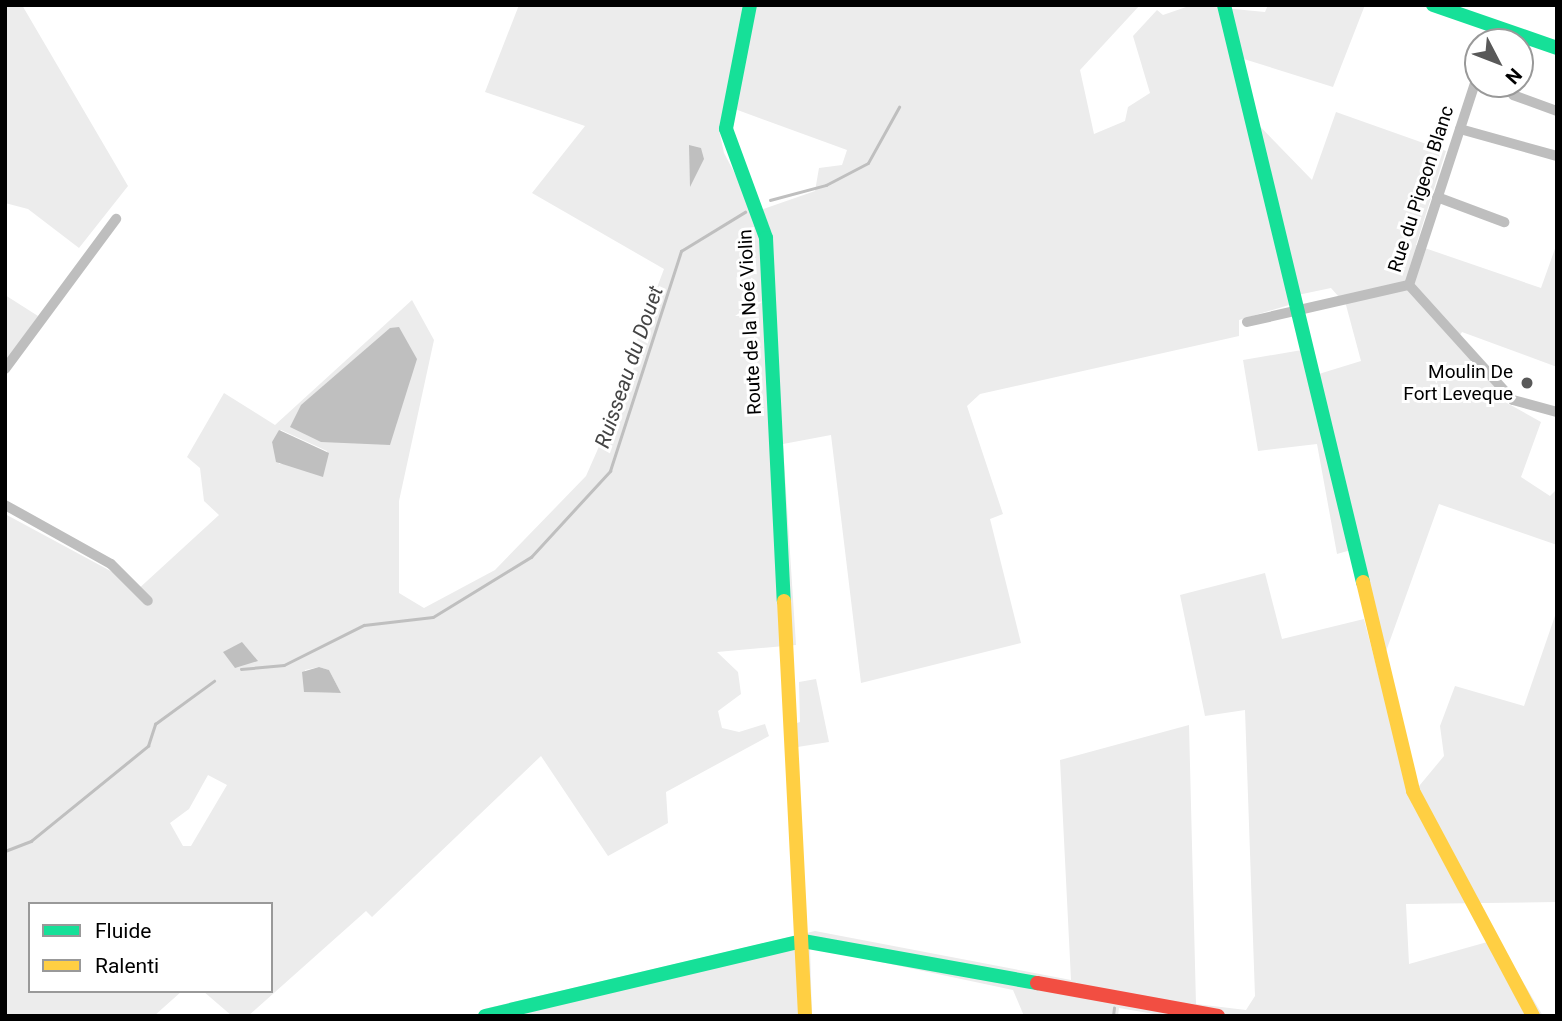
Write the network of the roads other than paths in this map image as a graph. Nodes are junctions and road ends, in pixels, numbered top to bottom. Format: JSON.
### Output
{"nodes":[{"id":1,"x":750,"y":5,"type":"edge"},
{"id":2,"x":1224,"y":5,"type":"edge"},
{"id":3,"x":1433,"y":5,"type":"edge"},
{"id":4,"x":1494,"y":26,"type":"joint"},
{"id":5,"x":1557,"y":48,"type":"edge"},
{"id":6,"x":1470,"y":98,"type":"edge"},
{"id":7,"x":1521,"y":98,"type":"edge"},
{"id":8,"x":1557,"y":111,"type":"edge"},
{"id":9,"x":1460,"y":129,"type":"junction"},
{"id":10,"x":1557,"y":156,"type":"edge"},
{"id":11,"x":1437,"y":197,"type":"junction"},
{"id":12,"x":116,"y":219,"type":"dead end"},
{"id":13,"x":1504,"y":222,"type":"dead end"},
{"id":14,"x":1409,"y":285,"type":"junction"},
{"id":15,"x":1296,"y":311,"type":"junction"},
{"id":16,"x":1247,"y":321,"type":"dead end"},
{"id":17,"x":5,"y":369,"type":"edge"},
{"id":18,"x":1557,"y":412,"type":"edge"},
{"id":19,"x":5,"y":505,"type":"edge"},
{"id":20,"x":148,"y":601,"type":"dead end"},
{"id":21,"x":803,"y":941,"type":"junction"},
{"id":22,"x":485,"y":1016,"type":"edge"},
{"id":23,"x":805,"y":1016,"type":"edge"},
{"id":24,"x":1218,"y":1016,"type":"edge"},
{"id":25,"x":1533,"y":1016,"type":"edge"}],
"edges":[{"from":1,"to":21,"type":"street","name":"Route de la Noé Violin"},
{"from":2,"to":15,"type":"street"},
{"from":3,"to":4,"type":"street"},
{"from":4,"to":5,"type":"street"},
{"from":6,"to":9,"type":"street","name":"Rue du Pigeon Blanc"},
{"from":7,"to":8,"type":"street"},
{"from":9,"to":10,"type":"street"},
{"from":9,"to":11,"type":"street","name":"Rue du Pigeon Blanc"},
{"from":11,"to":13,"type":"street"},
{"from":11,"to":14,"type":"street","name":"Rue du Pigeon Blanc"},
{"from":12,"to":17,"type":"street"},
{"from":14,"to":15,"type":"street","name":"Rue du Pigeon Blanc"},
{"from":14,"to":18,"type":"street"},
{"from":15,"to":16,"type":"street","name":"Rue du Pigeon Blanc"},
{"from":15,"to":25,"type":"street"},
{"from":19,"to":20,"type":"street"},
{"from":21,"to":22,"type":"street"},
{"from":21,"to":23,"type":"street","name":"Route de la Noé Violin"},
{"from":21,"to":24,"type":"street"}]}
